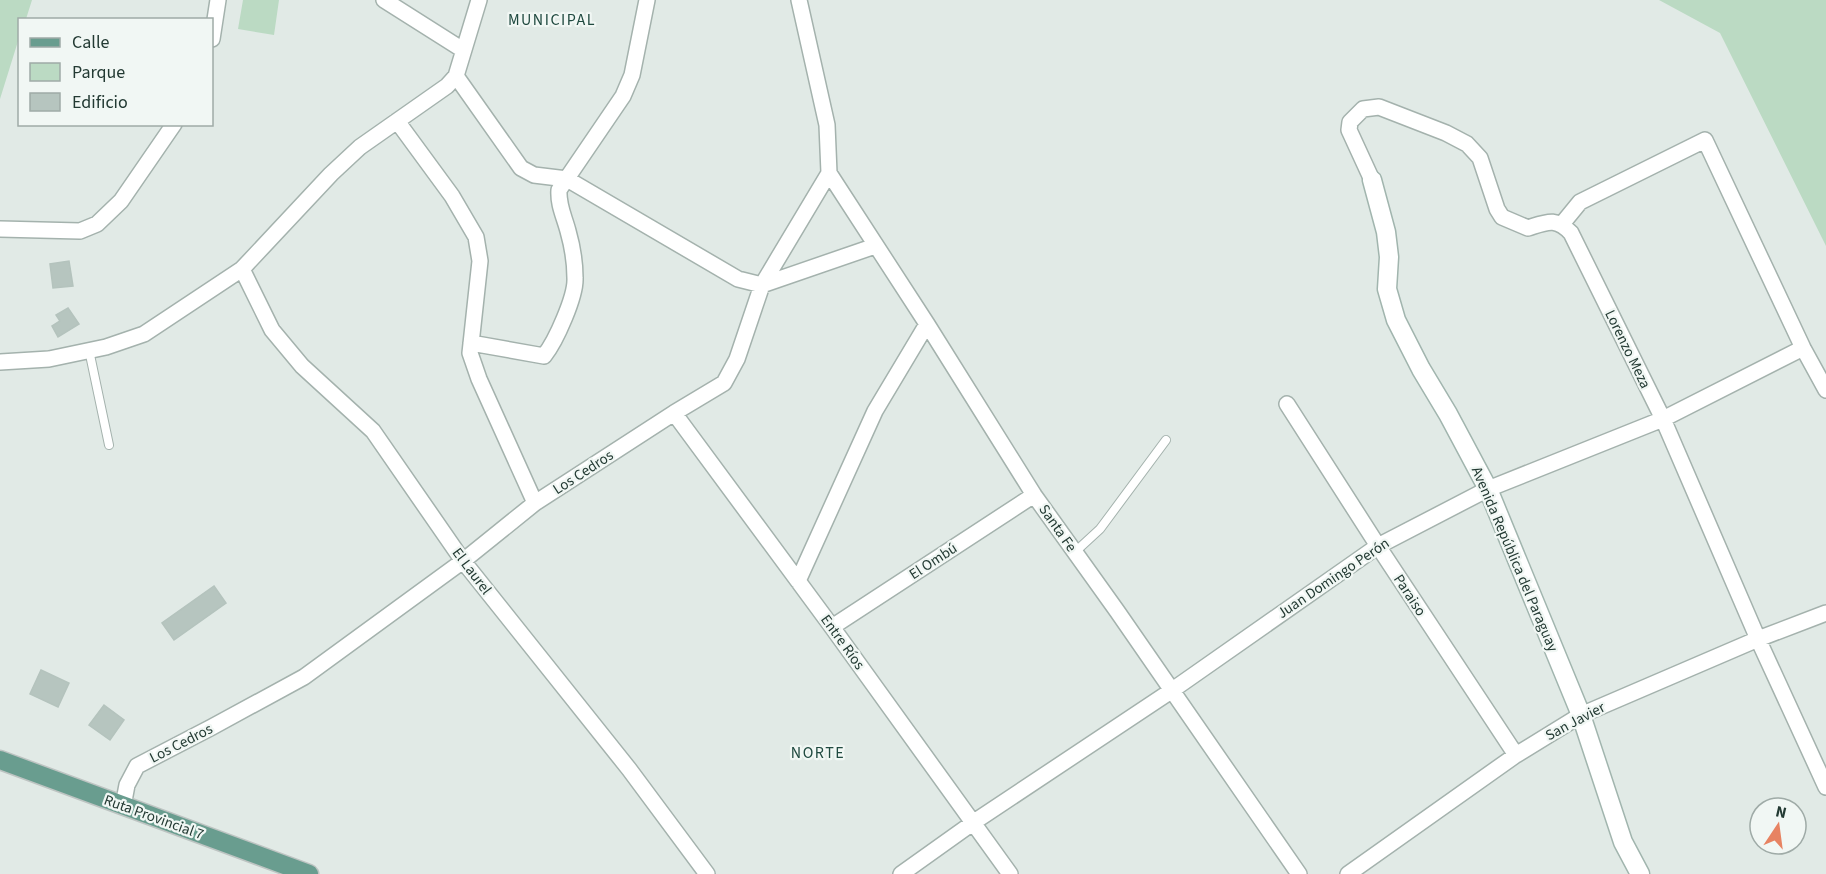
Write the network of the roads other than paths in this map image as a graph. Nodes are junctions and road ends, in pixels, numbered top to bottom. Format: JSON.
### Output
{"nodes":[{"id":1,"x":218,"y":0,"type":"edge"},
{"id":2,"x":384,"y":0,"type":"edge"},
{"id":3,"x":479,"y":0,"type":"edge"},
{"id":4,"x":647,"y":0,"type":"edge"},
{"id":5,"x":799,"y":0,"type":"edge"},
{"id":6,"x":213,"y":32,"type":"edge"},
{"id":7,"x":463,"y":50,"type":"junction"},
{"id":8,"x":456,"y":76,"type":"junction"},
{"id":9,"x":397,"y":121,"type":"junction"},
{"id":10,"x":173,"y":126,"type":"edge"},
{"id":11,"x":829,"y":173,"type":"junction"},
{"id":12,"x":567,"y":179,"type":"junction"},
{"id":13,"x":1372,"y":180,"type":"joint"},
{"id":14,"x":1562,"y":224,"type":"junction"},
{"id":15,"x":0,"y":229,"type":"edge"},
{"id":16,"x":875,"y":246,"type":"junction"},
{"id":17,"x":242,"y":269,"type":"junction"},
{"id":18,"x":762,"y":285,"type":"junction"},
{"id":19,"x":927,"y":324,"type":"junction"},
{"id":20,"x":471,"y":343,"type":"junction"},
{"id":21,"x":1803,"y":348,"type":"junction"},
{"id":22,"x":89,"y":350,"type":"junction"},
{"id":23,"x":0,"y":362,"type":"edge"},
{"id":24,"x":1826,"y":390,"type":"edge"},
{"id":25,"x":1287,"y":404,"type":"dead end"},
{"id":26,"x":674,"y":413,"type":"junction"},
{"id":27,"x":1663,"y":419,"type":"junction"},
{"id":28,"x":1166,"y":440,"type":"dead end"},
{"id":29,"x":109,"y":445,"type":"dead end"},
{"id":30,"x":1488,"y":489,"type":"junction"},
{"id":31,"x":1034,"y":495,"type":"junction"},
{"id":32,"x":535,"y":502,"type":"junction"},
{"id":33,"x":1378,"y":546,"type":"junction"},
{"id":34,"x":1075,"y":552,"type":"junction"},
{"id":35,"x":463,"y":561,"type":"junction"},
{"id":36,"x":798,"y":581,"type":"junction"},
{"id":37,"x":1826,"y":613,"type":"edge"},
{"id":38,"x":832,"y":627,"type":"junction"},
{"id":39,"x":1758,"y":639,"type":"junction"},
{"id":40,"x":1171,"y":690,"type":"junction"},
{"id":41,"x":1581,"y":715,"type":"junction"},
{"id":42,"x":1516,"y":755,"type":"junction"},
{"id":43,"x":0,"y":760,"type":"edge"},
{"id":44,"x":1826,"y":787,"type":"edge"},
{"id":45,"x":123,"y":806,"type":"junction"},
{"id":46,"x":974,"y":822,"type":"junction"},
{"id":47,"x":309,"y":874,"type":"edge"},
{"id":48,"x":707,"y":874,"type":"edge"},
{"id":49,"x":901,"y":874,"type":"edge"},
{"id":50,"x":1010,"y":874,"type":"edge"},
{"id":51,"x":1299,"y":874,"type":"edge"},
{"id":52,"x":1348,"y":874,"type":"edge"},
{"id":53,"x":1640,"y":874,"type":"edge"}],
"edges":[{"from":1,"to":6,"type":"street"},
{"from":2,"to":7,"type":"street"},
{"from":3,"to":7,"type":"street"},
{"from":4,"to":12,"type":"street"},
{"from":5,"to":11,"type":"street"},
{"from":7,"to":8,"type":"street"},
{"from":8,"to":9,"type":"street"},
{"from":8,"to":12,"type":"street"},
{"from":9,"to":17,"type":"street"},
{"from":9,"to":20,"type":"street"},
{"from":10,"to":15,"type":"street"},
{"from":11,"to":16,"type":"street","name":"Santa Fe"},
{"from":11,"to":18,"type":"street","name":"Los Cedros"},
{"from":12,"to":18,"type":"street"},
{"from":12,"to":20,"type":"street"},
{"from":13,"to":14,"type":"street"},
{"from":13,"to":30,"type":"main road","name":"Avenida República del Paraguay"},
{"from":14,"to":21,"type":"street"},
{"from":14,"to":27,"type":"street","name":"Lorenzo Meza"},
{"from":16,"to":18,"type":"street"},
{"from":16,"to":19,"type":"street","name":"Santa Fe"},
{"from":17,"to":22,"type":"street"},
{"from":17,"to":35,"type":"street","name":"El Laurel"},
{"from":18,"to":26,"type":"street","name":"Los Cedros"},
{"from":19,"to":31,"type":"street","name":"Santa Fe"},
{"from":19,"to":36,"type":"street"},
{"from":20,"to":32,"type":"street"},
{"from":21,"to":24,"type":"street"},
{"from":21,"to":27,"type":"street","name":"Juan Domingo Perón"},
{"from":22,"to":23,"type":"street"},
{"from":22,"to":29,"type":"lane"},
{"from":25,"to":33,"type":"street","name":"Paraiso"},
{"from":26,"to":32,"type":"street","name":"Los Cedros"},
{"from":26,"to":36,"type":"street","name":"Entre Ríos"},
{"from":27,"to":30,"type":"street","name":"Juan Domingo Perón"},
{"from":27,"to":39,"type":"street","name":"Lorenzo Meza"},
{"from":28,"to":34,"type":"lane"},
{"from":30,"to":33,"type":"street","name":"Juan Domingo Perón"},
{"from":30,"to":41,"type":"main road","name":"Avenida República del Paraguay"},
{"from":31,"to":34,"type":"street","name":"Santa Fe"},
{"from":31,"to":38,"type":"street","name":"El Ombú"},
{"from":32,"to":35,"type":"street","name":"Los Cedros"},
{"from":33,"to":40,"type":"street","name":"Juan Domingo Perón"},
{"from":33,"to":42,"type":"street","name":"Paraiso"},
{"from":34,"to":40,"type":"street","name":"Santa Fe"},
{"from":35,"to":45,"type":"street","name":"Los Cedros"},
{"from":35,"to":48,"type":"street","name":"El Laurel"},
{"from":36,"to":38,"type":"street","name":"Entre Ríos"},
{"from":37,"to":39,"type":"street","name":"San Javier"},
{"from":38,"to":46,"type":"street","name":"Entre Ríos"},
{"from":39,"to":41,"type":"street","name":"San Javier"},
{"from":39,"to":44,"type":"street","name":"Lorenzo Meza"},
{"from":40,"to":46,"type":"street","name":"Juan Domingo Perón"},
{"from":40,"to":51,"type":"street","name":"Santa Fe"},
{"from":41,"to":42,"type":"street","name":"San Javier"},
{"from":41,"to":53,"type":"main road","name":"Avenida República del Paraguay"},
{"from":42,"to":52,"type":"street","name":"San Javier"},
{"from":43,"to":45,"type":"main road","name":"Ruta Provincial 7"},
{"from":45,"to":47,"type":"main road","name":"Ruta Provincial 7"},
{"from":46,"to":49,"type":"street","name":"Juan Domingo Perón"},
{"from":46,"to":50,"type":"street","name":"Entre Ríos"}]}
